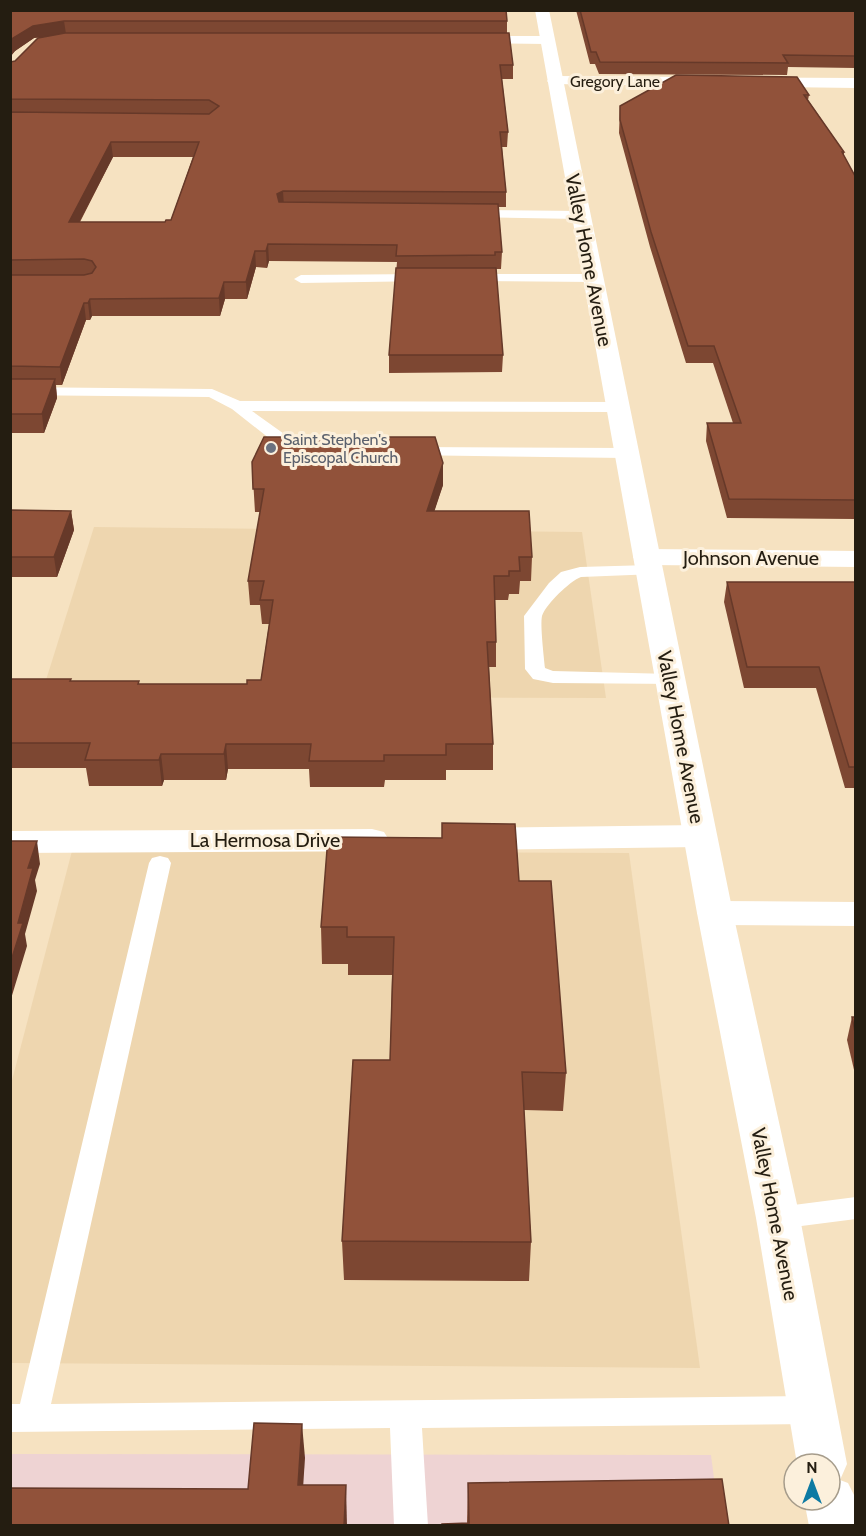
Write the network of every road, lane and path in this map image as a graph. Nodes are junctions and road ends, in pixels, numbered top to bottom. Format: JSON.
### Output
{"nodes":[{"id":1,"x":544,"y":26,"type":"edge"},
{"id":2,"x":450,"y":40,"type":"edge"},
{"id":3,"x":555,"y":81,"type":"junction"},
{"id":4,"x":848,"y":88,"type":"edge"},
{"id":5,"x":461,"y":214,"type":"edge"},
{"id":6,"x":580,"y":215,"type":"junction"},
{"id":7,"x":593,"y":278,"type":"junction"},
{"id":8,"x":301,"y":279,"type":"dead end"},
{"id":9,"x":10,"y":391,"type":"edge"},
{"id":10,"x":237,"y":406,"type":"junction"},
{"id":11,"x":616,"y":407,"type":"junction"},
{"id":12,"x":319,"y":452,"type":"edge"},
{"id":13,"x":401,"y":452,"type":"edge"},
{"id":14,"x":625,"y":453,"type":"junction"},
{"id":15,"x":855,"y":559,"type":"edge"},
{"id":16,"x":648,"y":564,"type":"junction"},
{"id":17,"x":671,"y":680,"type":"junction"},
{"id":18,"x":700,"y":837,"type":"junction"},
{"id":19,"x":406,"y":839,"type":"edge"},
{"id":20,"x":442,"y":839,"type":"edge"},
{"id":21,"x":10,"y":842,"type":"edge"},
{"id":22,"x":160,"y":863,"type":"dead end"},
{"id":23,"x":715,"y":913,"type":"junction"},
{"id":24,"x":855,"y":914,"type":"edge"},
{"id":25,"x":855,"y":1208,"type":"edge"},
{"id":26,"x":778,"y":1218,"type":"junction"},
{"id":27,"x":811,"y":1410,"type":"junction"},
{"id":28,"x":405,"y":1415,"type":"junction"},
{"id":29,"x":21,"y":1418,"type":"edge"},
{"id":30,"x":820,"y":1452,"type":"edge"},
{"id":31,"x":411,"y":1526,"type":"edge"}],
"edges":[{"from":1,"to":2,"type":"street"},
{"from":1,"to":3,"type":"street","name":"Valley Home Avenue"},
{"from":3,"to":4,"type":"street","name":"Gregory Lane"},
{"from":3,"to":6,"type":"street","name":"Valley Home Avenue"},
{"from":5,"to":6,"type":"lane"},
{"from":6,"to":7,"type":"street","name":"Valley Home Avenue"},
{"from":7,"to":8,"type":"lane"},
{"from":7,"to":11,"type":"street","name":"Valley Home Avenue"},
{"from":9,"to":10,"type":"lane"},
{"from":10,"to":11,"type":"lane"},
{"from":10,"to":12,"type":"lane"},
{"from":11,"to":14,"type":"street","name":"Valley Home Avenue"},
{"from":13,"to":14,"type":"lane"},
{"from":14,"to":16,"type":"street","name":"Valley Home Avenue"},
{"from":15,"to":16,"type":"street","name":"Johnson Avenue"},
{"from":16,"to":17,"type":"street","name":"Valley Home Avenue"},
{"from":16,"to":17,"type":"lane"},
{"from":17,"to":18,"type":"street","name":"Valley Home Avenue"},
{"from":18,"to":20,"type":"street"},
{"from":18,"to":23,"type":"street","name":"Valley Home Avenue"},
{"from":19,"to":21,"type":"street","name":"La Hermosa Drive"},
{"from":22,"to":29,"type":"lane"},
{"from":23,"to":24,"type":"street"},
{"from":23,"to":26,"type":"street","name":"Valley Home Avenue"},
{"from":25,"to":26,"type":"lane"},
{"from":26,"to":27,"type":"street","name":"Valley Home Avenue"},
{"from":27,"to":28,"type":"lane"},
{"from":27,"to":30,"type":"street","name":"Valley Home Avenue"},
{"from":28,"to":29,"type":"lane"},
{"from":28,"to":31,"type":"lane"}]}
